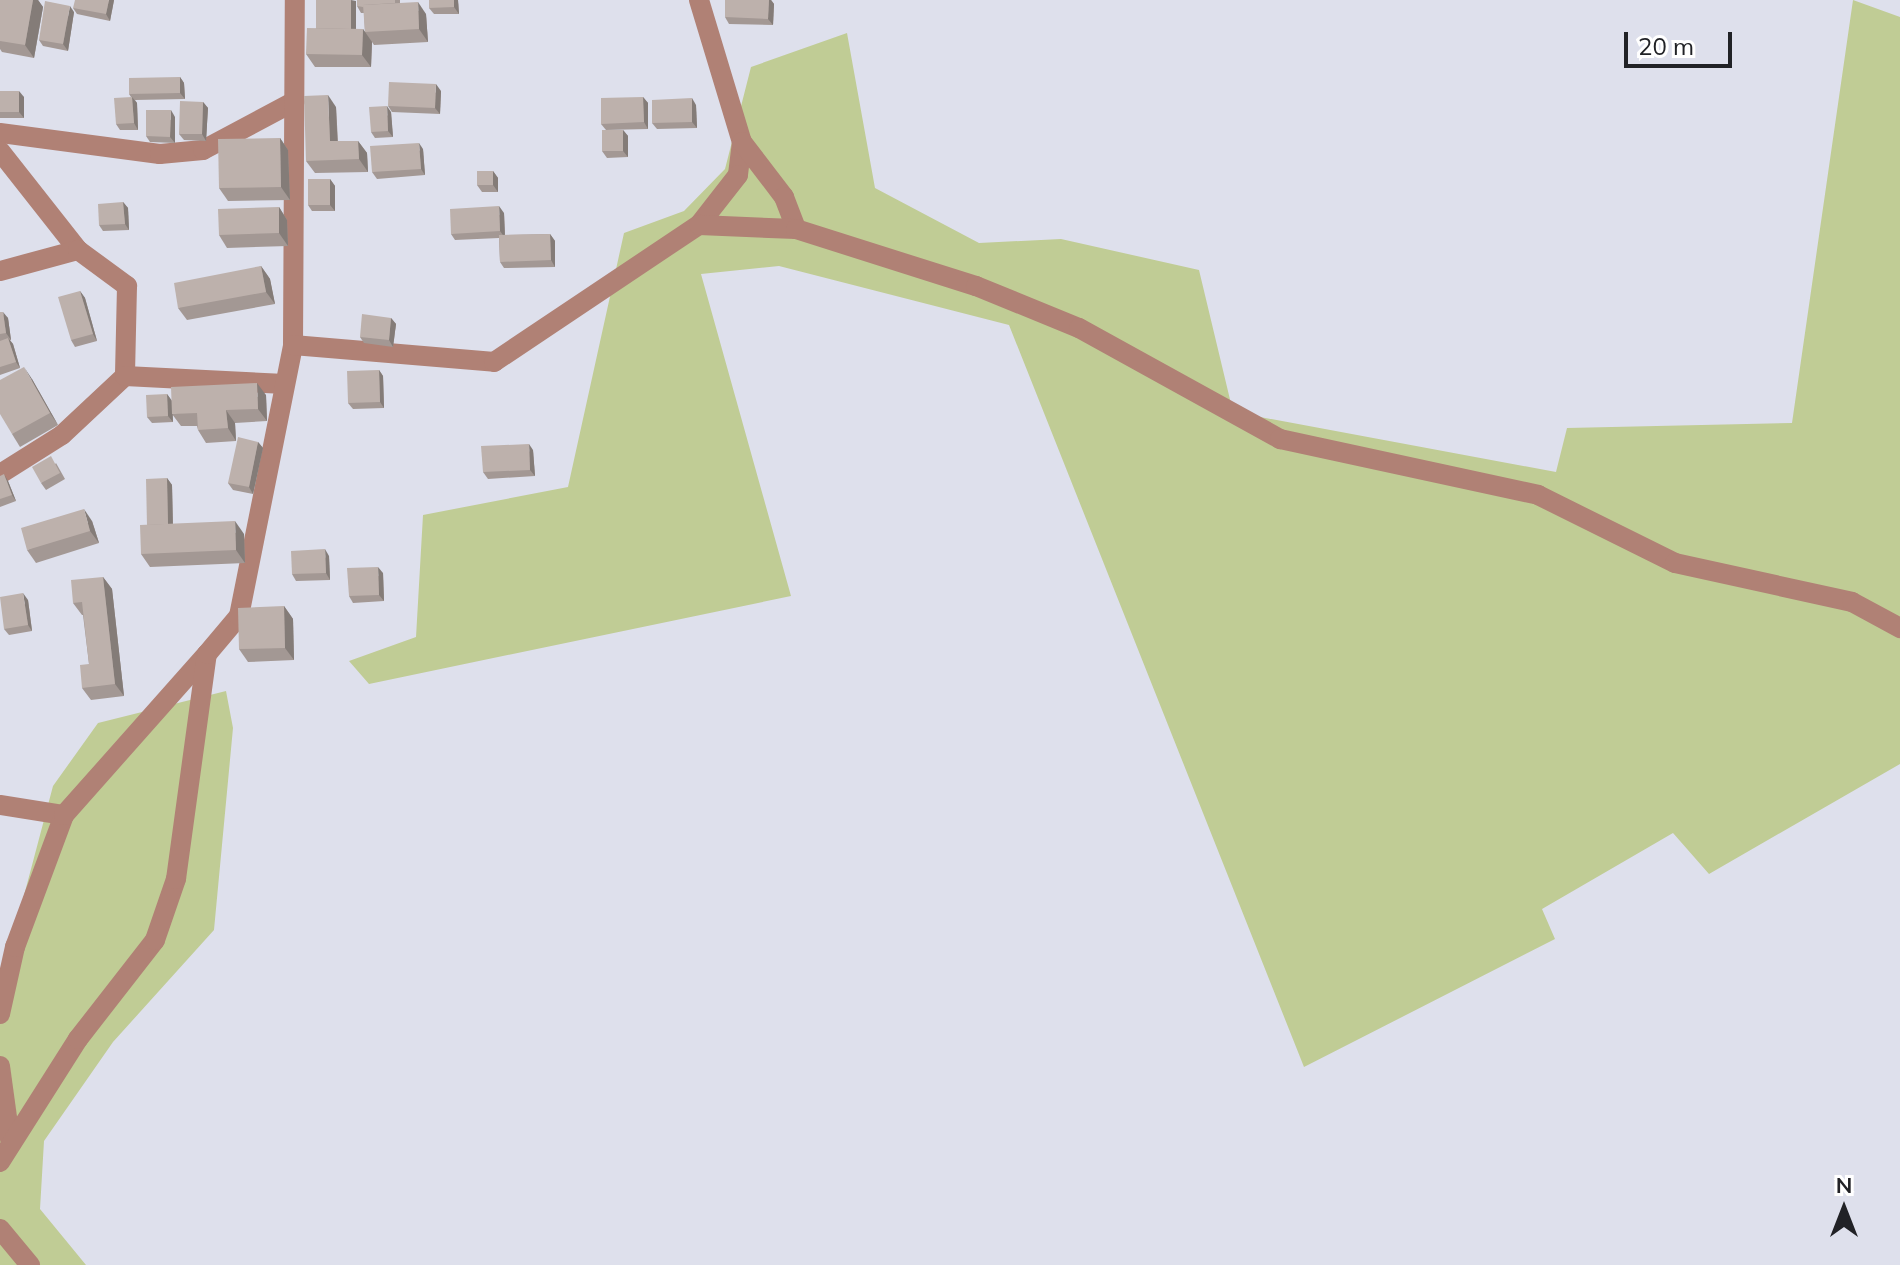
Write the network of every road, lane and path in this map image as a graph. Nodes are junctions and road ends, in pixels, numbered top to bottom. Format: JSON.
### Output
{"nodes":[{"id":1,"x":295,"y":0,"type":"edge"},
{"id":2,"x":699,"y":0,"type":"edge"},
{"id":3,"x":715,"y":0,"type":"edge"},
{"id":4,"x":710,"y":21,"type":"junction"},
{"id":5,"x":295,"y":101,"type":"junction"},
{"id":6,"x":0,"y":133,"type":"edge"},
{"id":7,"x":742,"y":142,"type":"junction"},
{"id":8,"x":0,"y":151,"type":"edge"},
{"id":9,"x":699,"y":225,"type":"junction"},
{"id":10,"x":796,"y":229,"type":"junction"},
{"id":11,"x":78,"y":250,"type":"junction"},
{"id":12,"x":0,"y":271,"type":"edge"},
{"id":13,"x":293,"y":345,"type":"junction"},
{"id":14,"x":125,"y":376,"type":"junction"},
{"id":15,"x":285,"y":384,"type":"junction"},
{"id":16,"x":0,"y":474,"type":"edge"},
{"id":17,"x":1900,"y":628,"type":"edge"},
{"id":18,"x":207,"y":654,"type":"junction"},
{"id":19,"x":2,"y":799,"type":"edge"},
{"id":20,"x":64,"y":815,"type":"junction"},
{"id":21,"x":0,"y":1014,"type":"edge"},
{"id":22,"x":0,"y":1066,"type":"edge"},
{"id":23,"x":10,"y":1139,"type":"junction"},
{"id":24,"x":0,"y":1162,"type":"edge"},
{"id":25,"x":0,"y":1229,"type":"edge"},
{"id":26,"x":30,"y":1265,"type":"edge"}],
"edges":[{"from":1,"to":5,"type":"street"},
{"from":2,"to":4,"type":"street"},
{"from":3,"to":4,"type":"street"},
{"from":4,"to":7,"type":"street"},
{"from":5,"to":6,"type":"street"},
{"from":5,"to":13,"type":"street"},
{"from":7,"to":9,"type":"street"},
{"from":7,"to":10,"type":"street"},
{"from":8,"to":11,"type":"street"},
{"from":9,"to":10,"type":"street"},
{"from":9,"to":13,"type":"street"},
{"from":10,"to":17,"type":"street"},
{"from":11,"to":12,"type":"street"},
{"from":11,"to":14,"type":"street"},
{"from":13,"to":15,"type":"street"},
{"from":14,"to":15,"type":"street"},
{"from":14,"to":16,"type":"street"},
{"from":15,"to":18,"type":"street"},
{"from":18,"to":20,"type":"street"},
{"from":18,"to":23,"type":"street"},
{"from":19,"to":20,"type":"street"},
{"from":20,"to":21,"type":"street"},
{"from":22,"to":23,"type":"street"},
{"from":23,"to":24,"type":"street"},
{"from":25,"to":26,"type":"street"}]}
